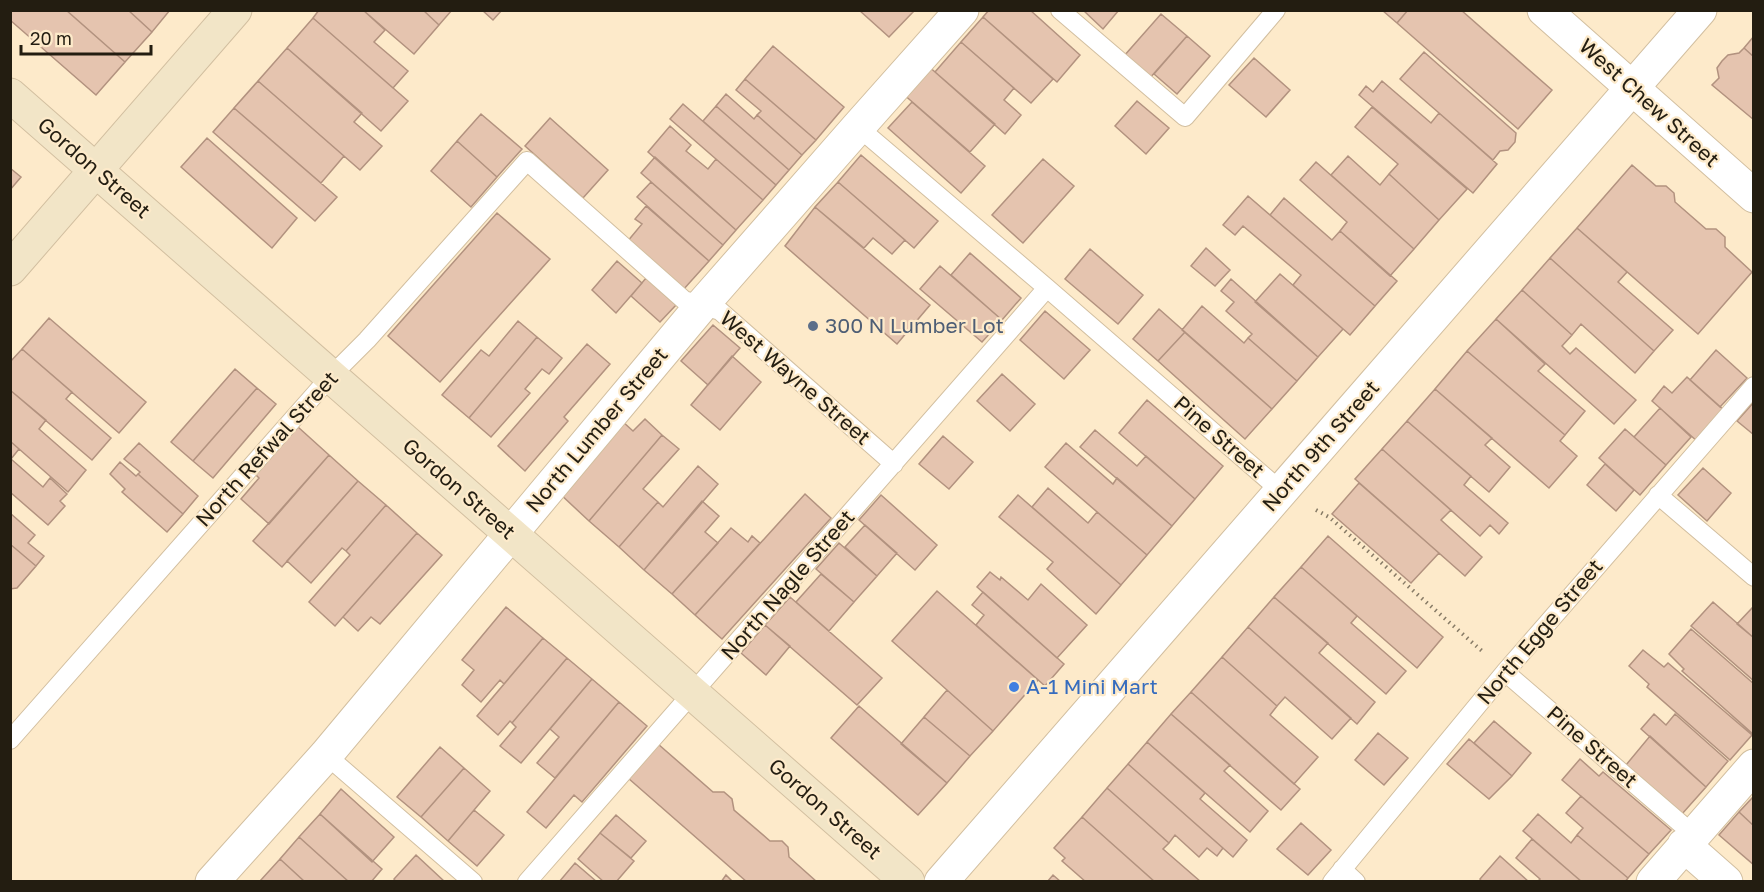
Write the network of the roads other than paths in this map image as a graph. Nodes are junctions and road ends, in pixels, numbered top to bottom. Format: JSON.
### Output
{"nodes":[{"id":1,"x":236,"y":10,"type":"edge"},
{"id":2,"x":962,"y":10,"type":"edge"},
{"id":3,"x":1060,"y":10,"type":"edge"},
{"id":4,"x":1276,"y":10,"type":"edge"},
{"id":5,"x":1544,"y":10,"type":"edge"},
{"id":6,"x":1700,"y":10,"type":"edge"},
{"id":7,"x":1632,"y":88,"type":"junction"},
{"id":8,"x":10,"y":95,"type":"edge"},
{"id":9,"x":858,"y":127,"type":"junction"},
{"id":10,"x":527,"y":161,"type":"joint"},
{"id":11,"x":96,"y":170,"type":"junction"},
{"id":12,"x":1754,"y":196,"type":"edge"},
{"id":13,"x":10,"y":268,"type":"edge"},
{"id":14,"x":1047,"y":288,"type":"junction"},
{"id":15,"x":702,"y":305,"type":"junction"},
{"id":16,"x":331,"y":376,"type":"junction"},
{"id":17,"x":1754,"y":386,"type":"edge"},
{"id":18,"x":894,"y":464,"type":"junction"},
{"id":19,"x":1281,"y":491,"type":"junction"},
{"id":20,"x":1658,"y":495,"type":"junction"},
{"id":21,"x":510,"y":534,"type":"junction"},
{"id":22,"x":1754,"y":577,"type":"edge"},
{"id":23,"x":1505,"y":672,"type":"junction"},
{"id":24,"x":692,"y":693,"type":"junction"},
{"id":25,"x":10,"y":740,"type":"edge"},
{"id":26,"x":326,"y":755,"type":"junction"},
{"id":27,"x":1754,"y":766,"type":"edge"},
{"id":28,"x":1689,"y":840,"type":"junction"},
{"id":29,"x":1344,"y":878,"type":"edge"},
{"id":30,"x":213,"y":882,"type":"edge"},
{"id":31,"x":473,"y":882,"type":"edge"},
{"id":32,"x":527,"y":882,"type":"edge"},
{"id":33,"x":908,"y":882,"type":"edge"},
{"id":34,"x":941,"y":882,"type":"edge"},
{"id":35,"x":1653,"y":882,"type":"edge"},
{"id":36,"x":1726,"y":882,"type":"edge"}],
"edges":[{"from":1,"to":11,"type":"street"},
{"from":2,"to":9,"type":"street","name":"North Lumber Street"},
{"from":3,"to":4,"type":"lane"},
{"from":5,"to":7,"type":"street","name":"West Chew Street"},
{"from":6,"to":7,"type":"street","name":"North 9th Street"},
{"from":7,"to":12,"type":"street","name":"West Chew Street"},
{"from":7,"to":19,"type":"street","name":"North 9th Street"},
{"from":8,"to":11,"type":"street","name":"Gordon Street"},
{"from":9,"to":14,"type":"lane","name":"Pine Street"},
{"from":9,"to":15,"type":"street","name":"North Lumber Street"},
{"from":10,"to":15,"type":"lane","name":"West Wayne Street"},
{"from":10,"to":16,"type":"lane","name":"North Refwal Street"},
{"from":11,"to":13,"type":"street"},
{"from":11,"to":16,"type":"street","name":"Gordon Street"},
{"from":14,"to":18,"type":"lane","name":"North Nagle Street"},
{"from":14,"to":19,"type":"lane","name":"Pine Street"},
{"from":15,"to":18,"type":"lane","name":"West Wayne Street"},
{"from":15,"to":21,"type":"street","name":"North Lumber Street"},
{"from":16,"to":21,"type":"street","name":"Gordon Street"},
{"from":16,"to":25,"type":"lane","name":"North Refwal Street"},
{"from":17,"to":20,"type":"lane","name":"North Egge Street"},
{"from":18,"to":24,"type":"lane","name":"North Nagle Street"},
{"from":19,"to":34,"type":"street","name":"North 9th Street"},
{"from":20,"to":22,"type":"lane"},
{"from":20,"to":23,"type":"lane","name":"North Egge Street"},
{"from":21,"to":24,"type":"street","name":"Gordon Street"},
{"from":21,"to":26,"type":"street","name":"North Lumber Street"},
{"from":23,"to":28,"type":"lane","name":"Pine Street"},
{"from":23,"to":29,"type":"lane","name":"North Egge Street"},
{"from":24,"to":32,"type":"lane","name":"North Nagle Street"},
{"from":24,"to":33,"type":"street","name":"Gordon Street"},
{"from":26,"to":30,"type":"street","name":"North Lumber Street"},
{"from":26,"to":31,"type":"lane"},
{"from":27,"to":28,"type":"street"},
{"from":28,"to":35,"type":"street"},
{"from":28,"to":36,"type":"street","name":"Pine Street"}]}
